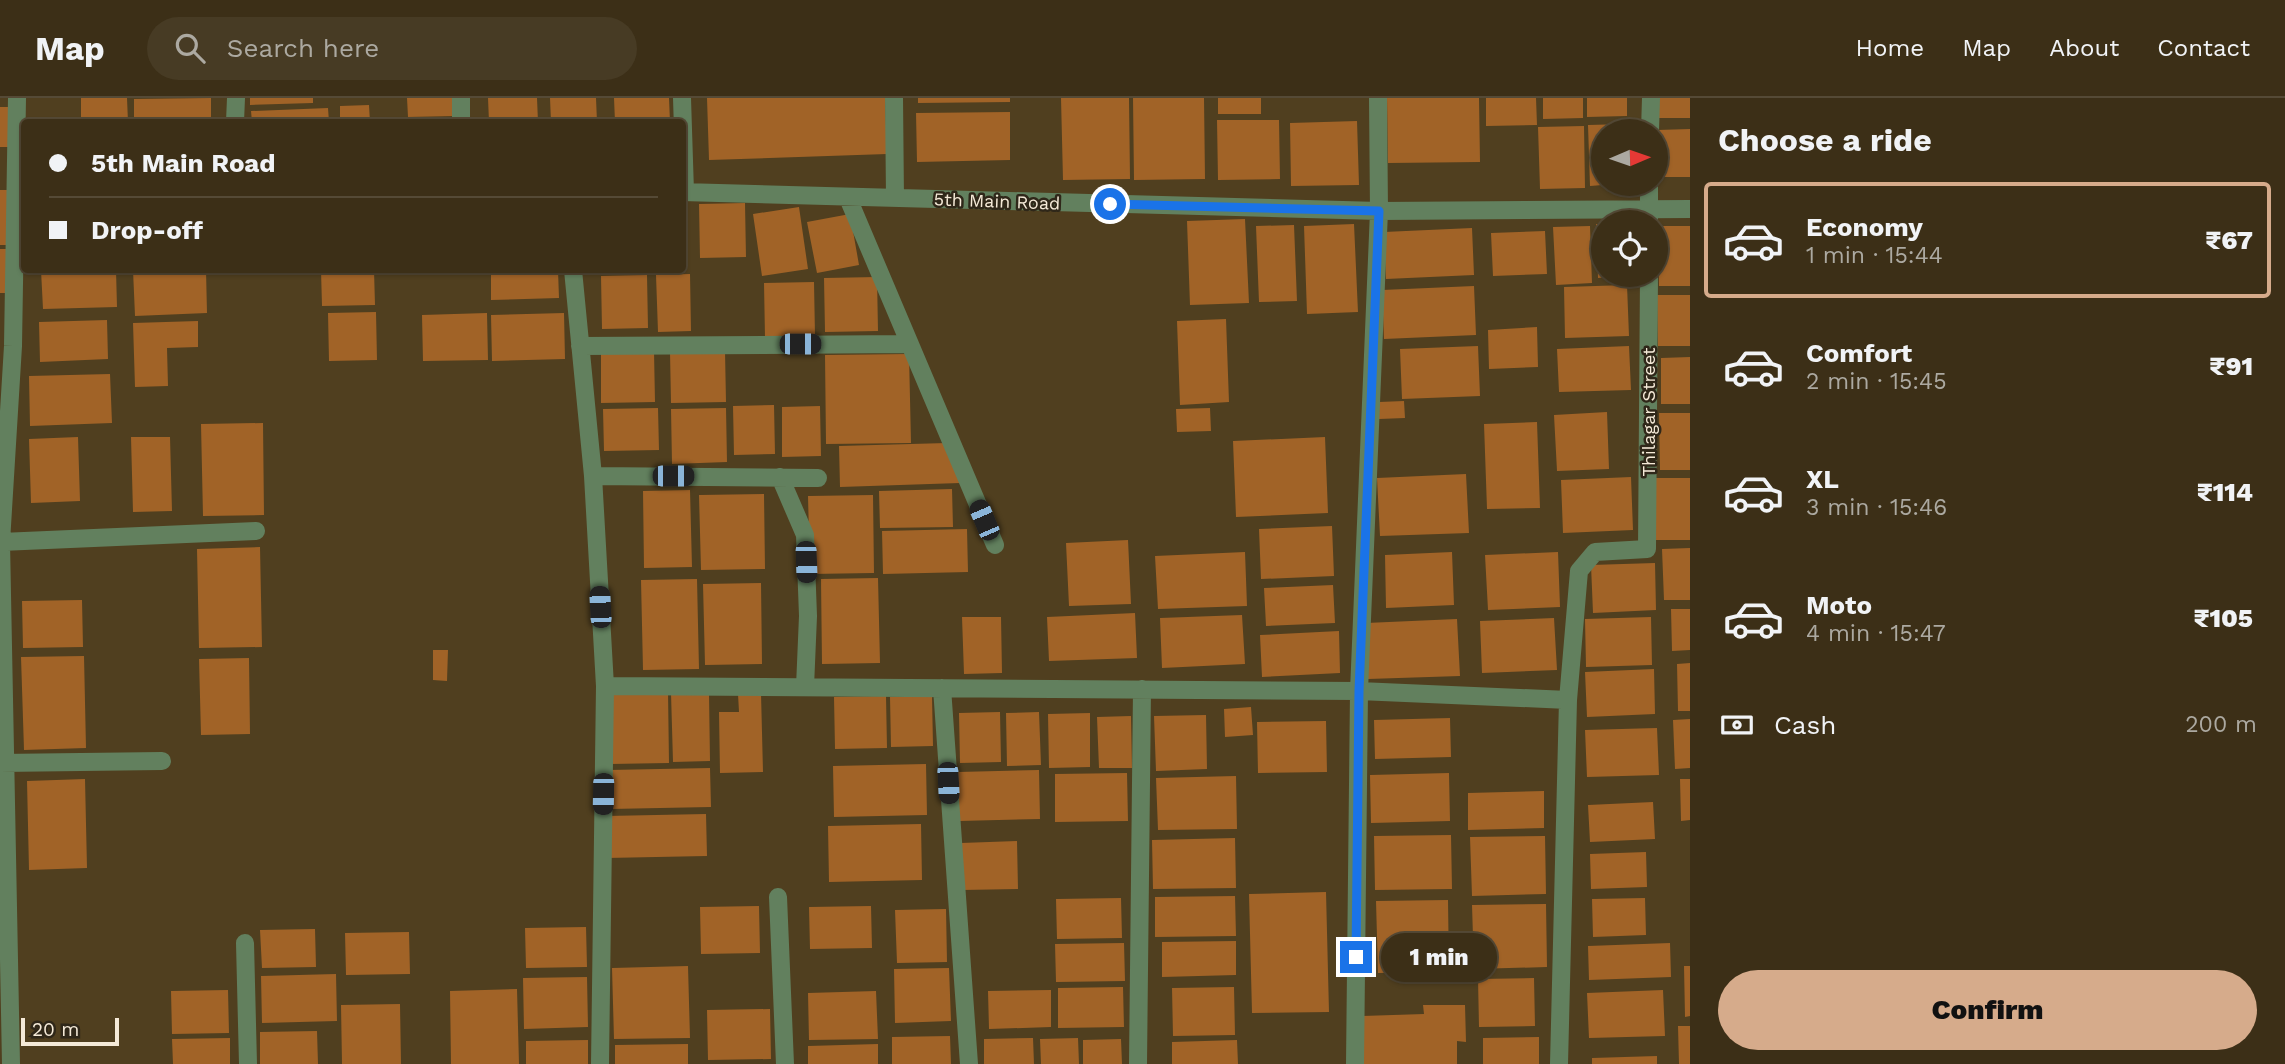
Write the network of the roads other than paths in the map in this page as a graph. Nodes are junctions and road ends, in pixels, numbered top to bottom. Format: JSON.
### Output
{"nodes":[{"id":1,"x":17,"y":98,"type":"edge"},
{"id":2,"x":236,"y":98,"type":"edge"},
{"id":3,"x":461,"y":98,"type":"edge"},
{"id":4,"x":682,"y":98,"type":"edge"},
{"id":5,"x":894,"y":98,"type":"edge"},
{"id":6,"x":1378,"y":98,"type":"edge"},
{"id":7,"x":1651,"y":98,"type":"edge"},
{"id":8,"x":235,"y":119,"type":"edge"},
{"id":9,"x":461,"y":119,"type":"edge"},
{"id":10,"x":682,"y":119,"type":"edge"},
{"id":11,"x":1650,"y":119,"type":"edge"},
{"id":12,"x":13,"y":184,"type":"edge"},
{"id":13,"x":686,"y":192,"type":"edge"},
{"id":14,"x":848,"y":198,"type":"junction"},
{"id":15,"x":895,"y":198,"type":"junction"},
{"id":16,"x":1690,"y":209,"type":"edge"},
{"id":17,"x":1379,"y":211,"type":"junction"},
{"id":18,"x":1668,"y":212,"type":"edge"},
{"id":19,"x":1591,"y":214,"type":"edge"},
{"id":20,"x":573,"y":273,"type":"edge"},
{"id":21,"x":1649,"y":287,"type":"edge"},
{"id":22,"x":910,"y":344,"type":"junction"},
{"id":23,"x":7,"y":346,"type":"edge"},
{"id":24,"x":580,"y":346,"type":"junction"},
{"id":25,"x":593,"y":476,"type":"junction"},
{"id":26,"x":780,"y":477,"type":"junction"},
{"id":27,"x":818,"y":478,"type":"dead end"},
{"id":28,"x":256,"y":531,"type":"dead end"},
{"id":29,"x":1,"y":542,"type":"edge"},
{"id":30,"x":995,"y":545,"type":"dead end"},
{"id":31,"x":1,"y":625,"type":"edge"},
{"id":32,"x":605,"y":686,"type":"junction"},
{"id":33,"x":805,"y":687,"type":"junction"},
{"id":34,"x":942,"y":688,"type":"junction"},
{"id":35,"x":1142,"y":690,"type":"junction"},
{"id":36,"x":1359,"y":691,"type":"junction"},
{"id":37,"x":1568,"y":701,"type":"junction"},
{"id":38,"x":162,"y":761,"type":"dead end"},
{"id":39,"x":3,"y":763,"type":"edge"},
{"id":40,"x":778,"y":897,"type":"dead end"},
{"id":41,"x":246,"y":943,"type":"dead end"},
{"id":42,"x":11,"y":1064,"type":"edge"},
{"id":43,"x":248,"y":1064,"type":"edge"},
{"id":44,"x":600,"y":1064,"type":"edge"},
{"id":45,"x":785,"y":1064,"type":"edge"},
{"id":46,"x":969,"y":1064,"type":"edge"},
{"id":47,"x":1138,"y":1064,"type":"edge"},
{"id":48,"x":1355,"y":1064,"type":"edge"},
{"id":49,"x":1559,"y":1064,"type":"edge"}],
"edges":[{"from":1,"to":12,"type":"street"},
{"from":2,"to":8,"type":"street"},
{"from":3,"to":9,"type":"street"},
{"from":4,"to":10,"type":"street"},
{"from":5,"to":15,"type":"street"},
{"from":6,"to":17,"type":"street"},
{"from":7,"to":11,"type":"street"},
{"from":12,"to":23,"type":"street"},
{"from":13,"to":14,"type":"street","name":"5th Main Road"},
{"from":14,"to":15,"type":"street","name":"5th Main Road"},
{"from":14,"to":22,"type":"street"},
{"from":15,"to":17,"type":"street","name":"5th Main Road"},
{"from":16,"to":18,"type":"street","name":"5th Main Road"},
{"from":17,"to":19,"type":"street","name":"5th Main Road"},
{"from":17,"to":36,"type":"street"},
{"from":20,"to":24,"type":"street"},
{"from":21,"to":37,"type":"street","name":"Thilagar Street"},
{"from":22,"to":24,"type":"street"},
{"from":22,"to":30,"type":"street"},
{"from":23,"to":29,"type":"street"},
{"from":24,"to":25,"type":"street"},
{"from":25,"to":26,"type":"street"},
{"from":25,"to":32,"type":"street"},
{"from":26,"to":27,"type":"street"},
{"from":26,"to":33,"type":"street"},
{"from":28,"to":29,"type":"street"},
{"from":29,"to":31,"type":"street"},
{"from":31,"to":39,"type":"street"},
{"from":32,"to":33,"type":"street"},
{"from":32,"to":44,"type":"street"},
{"from":33,"to":34,"type":"street"},
{"from":34,"to":35,"type":"street"},
{"from":34,"to":46,"type":"street"},
{"from":35,"to":36,"type":"street"},
{"from":35,"to":47,"type":"street"},
{"from":36,"to":37,"type":"street"},
{"from":36,"to":48,"type":"street"},
{"from":37,"to":49,"type":"street"},
{"from":38,"to":39,"type":"street"},
{"from":39,"to":42,"type":"street"},
{"from":40,"to":45,"type":"street"},
{"from":41,"to":43,"type":"street"}]}
